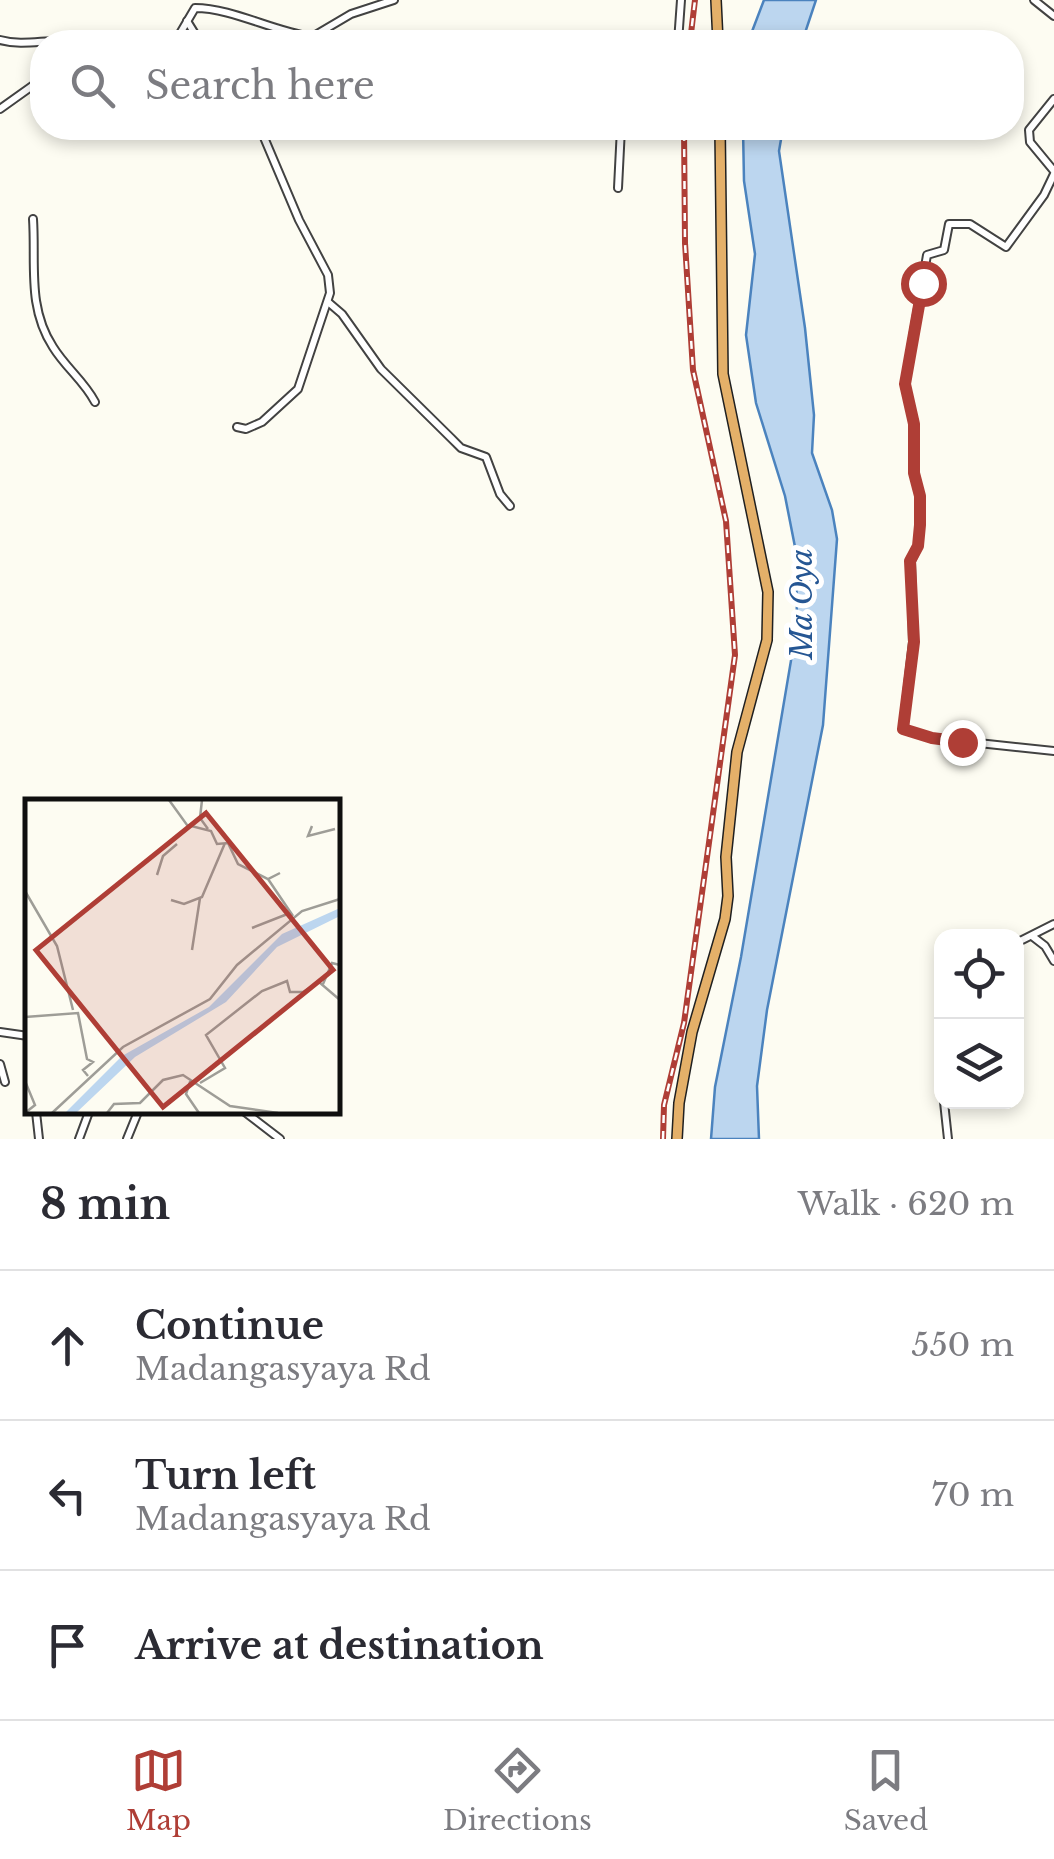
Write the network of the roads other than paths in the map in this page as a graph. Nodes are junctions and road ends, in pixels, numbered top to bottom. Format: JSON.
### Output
{"nodes":[{"id":1,"x":394,"y":0,"type":"edge"},
{"id":2,"x":681,"y":0,"type":"edge"},
{"id":3,"x":716,"y":0,"type":"edge"},
{"id":4,"x":1034,"y":0,"type":"edge"},
{"id":5,"x":1054,"y":16,"type":"edge"},
{"id":6,"x":186,"y":20,"type":"junction"},
{"id":7,"x":181,"y":30,"type":"edge"},
{"id":8,"x":192,"y":30,"type":"edge"},
{"id":9,"x":287,"y":30,"type":"edge"},
{"id":10,"x":324,"y":30,"type":"edge"},
{"id":11,"x":679,"y":30,"type":"edge"},
{"id":12,"x":717,"y":30,"type":"edge"},
{"id":13,"x":0,"y":40,"type":"edge"},
{"id":14,"x":30,"y":42,"type":"edge"},
{"id":15,"x":30,"y":88,"type":"edge"},
{"id":16,"x":1054,"y":98,"type":"edge"},
{"id":17,"x":0,"y":109,"type":"edge"},
{"id":18,"x":265,"y":140,"type":"edge"},
{"id":19,"x":620,"y":140,"type":"edge"},
{"id":20,"x":720,"y":140,"type":"edge"},
{"id":21,"x":1054,"y":172,"type":"edge"},
{"id":22,"x":618,"y":188,"type":"dead end"},
{"id":23,"x":34,"y":219,"type":"dead end"},
{"id":24,"x":328,"y":302,"type":"junction"},
{"id":25,"x":96,"y":402,"type":"dead end"},
{"id":26,"x":237,"y":428,"type":"dead end"},
{"id":27,"x":510,"y":506,"type":"dead end"},
{"id":28,"x":1054,"y":751,"type":"edge"},
{"id":29,"x":1054,"y":924,"type":"edge"},
{"id":30,"x":1032,"y":936,"type":"junction"},
{"id":31,"x":1024,"y":940,"type":"edge"},
{"id":32,"x":1054,"y":961,"type":"edge"},
{"id":33,"x":0,"y":1032,"type":"edge"},
{"id":34,"x":25,"y":1036,"type":"edge"},
{"id":35,"x":0,"y":1041,"type":"edge"},
{"id":36,"x":0,"y":1064,"type":"edge"},
{"id":37,"x":5,"y":1082,"type":"dead end"},
{"id":38,"x":945,"y":1109,"type":"edge"},
{"id":39,"x":36,"y":1114,"type":"edge"},
{"id":40,"x":88,"y":1114,"type":"edge"},
{"id":41,"x":137,"y":1114,"type":"edge"},
{"id":42,"x":248,"y":1114,"type":"edge"},
{"id":43,"x":39,"y":1139,"type":"edge"},
{"id":44,"x":79,"y":1139,"type":"edge"},
{"id":45,"x":127,"y":1139,"type":"edge"},
{"id":46,"x":280,"y":1139,"type":"edge"},
{"id":47,"x":677,"y":1139,"type":"edge"},
{"id":48,"x":948,"y":1139,"type":"edge"}],
"edges":[{"from":1,"to":10,"type":"street"},
{"from":2,"to":11,"type":"street"},
{"from":3,"to":12,"type":"highway"},
{"from":4,"to":5,"type":"street"},
{"from":6,"to":7,"type":"street"},
{"from":6,"to":8,"type":"street"},
{"from":6,"to":9,"type":"street"},
{"from":13,"to":14,"type":"street"},
{"from":15,"to":17,"type":"street"},
{"from":16,"to":21,"type":"street"},
{"from":18,"to":24,"type":"street"},
{"from":19,"to":22,"type":"street"},
{"from":20,"to":47,"type":"highway"},
{"from":21,"to":28,"type":"street"},
{"from":23,"to":25,"type":"street"},
{"from":24,"to":26,"type":"street"},
{"from":24,"to":27,"type":"street"},
{"from":29,"to":30,"type":"street"},
{"from":30,"to":31,"type":"street"},
{"from":30,"to":32,"type":"street"},
{"from":33,"to":34,"type":"street"},
{"from":33,"to":35,"type":"street"},
{"from":36,"to":37,"type":"street"},
{"from":38,"to":48,"type":"street"},
{"from":39,"to":43,"type":"street"},
{"from":40,"to":44,"type":"street"},
{"from":41,"to":45,"type":"street"},
{"from":42,"to":46,"type":"street"}]}
